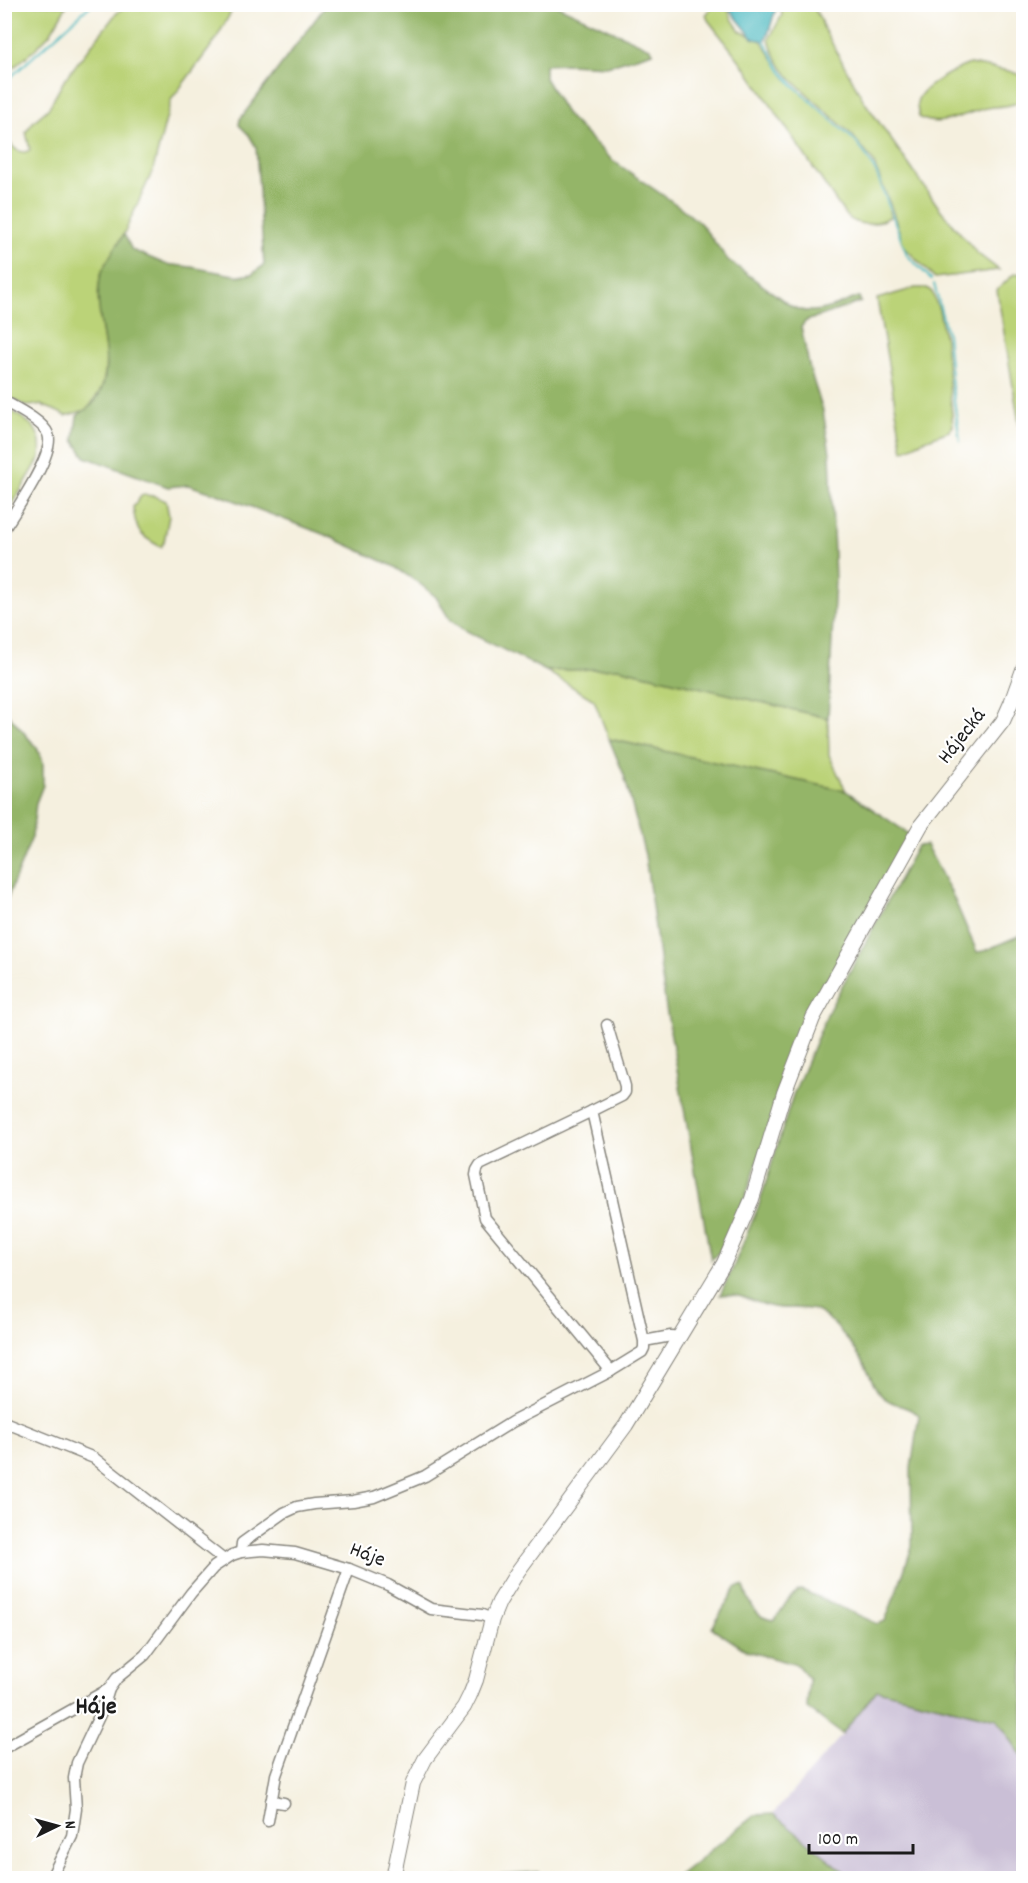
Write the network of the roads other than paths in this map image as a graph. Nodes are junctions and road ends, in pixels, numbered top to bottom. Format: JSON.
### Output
{"nodes":[{"id":1,"x":4,"y":401,"type":"edge"},
{"id":2,"x":4,"y":529,"type":"edge"},
{"id":3,"x":1023,"y":667,"type":"edge"},
{"id":4,"x":607,"y":1025,"type":"dead end"},
{"id":5,"x":592,"y":1111,"type":"junction"},
{"id":6,"x":680,"y":1337,"type":"junction"},
{"id":7,"x":644,"y":1341,"type":"junction"},
{"id":8,"x":611,"y":1371,"type":"junction"},
{"id":9,"x":4,"y":1422,"type":"edge"},
{"id":10,"x":241,"y":1552,"type":"junction"},
{"id":11,"x":224,"y":1560,"type":"junction"},
{"id":12,"x":349,"y":1569,"type":"junction"},
{"id":13,"x":492,"y":1619,"type":"junction"},
{"id":14,"x":109,"y":1689,"type":"junction"},
{"id":15,"x":4,"y":1748,"type":"edge"},
{"id":16,"x":271,"y":1801,"type":"junction"},
{"id":17,"x":284,"y":1803,"type":"dead end"},
{"id":18,"x":268,"y":1821,"type":"dead end"},
{"id":19,"x":51,"y":1878,"type":"edge"},
{"id":20,"x":393,"y":1878,"type":"edge"}],
"edges":[{"from":1,"to":2,"type":"street"},
{"from":3,"to":6,"type":"main road","name":"Hájecká"},
{"from":4,"to":5,"type":"street"},
{"from":5,"to":7,"type":"street"},
{"from":5,"to":8,"type":"street"},
{"from":6,"to":7,"type":"street"},
{"from":6,"to":13,"type":"main road","name":"Hájecká"},
{"from":7,"to":8,"type":"street"},
{"from":8,"to":10,"type":"street"},
{"from":9,"to":11,"type":"street"},
{"from":10,"to":11,"type":"street","name":"Háje"},
{"from":10,"to":12,"type":"street","name":"Háje"},
{"from":11,"to":14,"type":"street","name":"Háje"},
{"from":12,"to":13,"type":"street","name":"Háje"},
{"from":12,"to":16,"type":"street"},
{"from":13,"to":20,"type":"main road","name":"Hájecká"},
{"from":14,"to":15,"type":"street","name":"Háje"},
{"from":14,"to":19,"type":"street","name":"Háje"},
{"from":16,"to":17,"type":"street"},
{"from":16,"to":18,"type":"street"}]}
